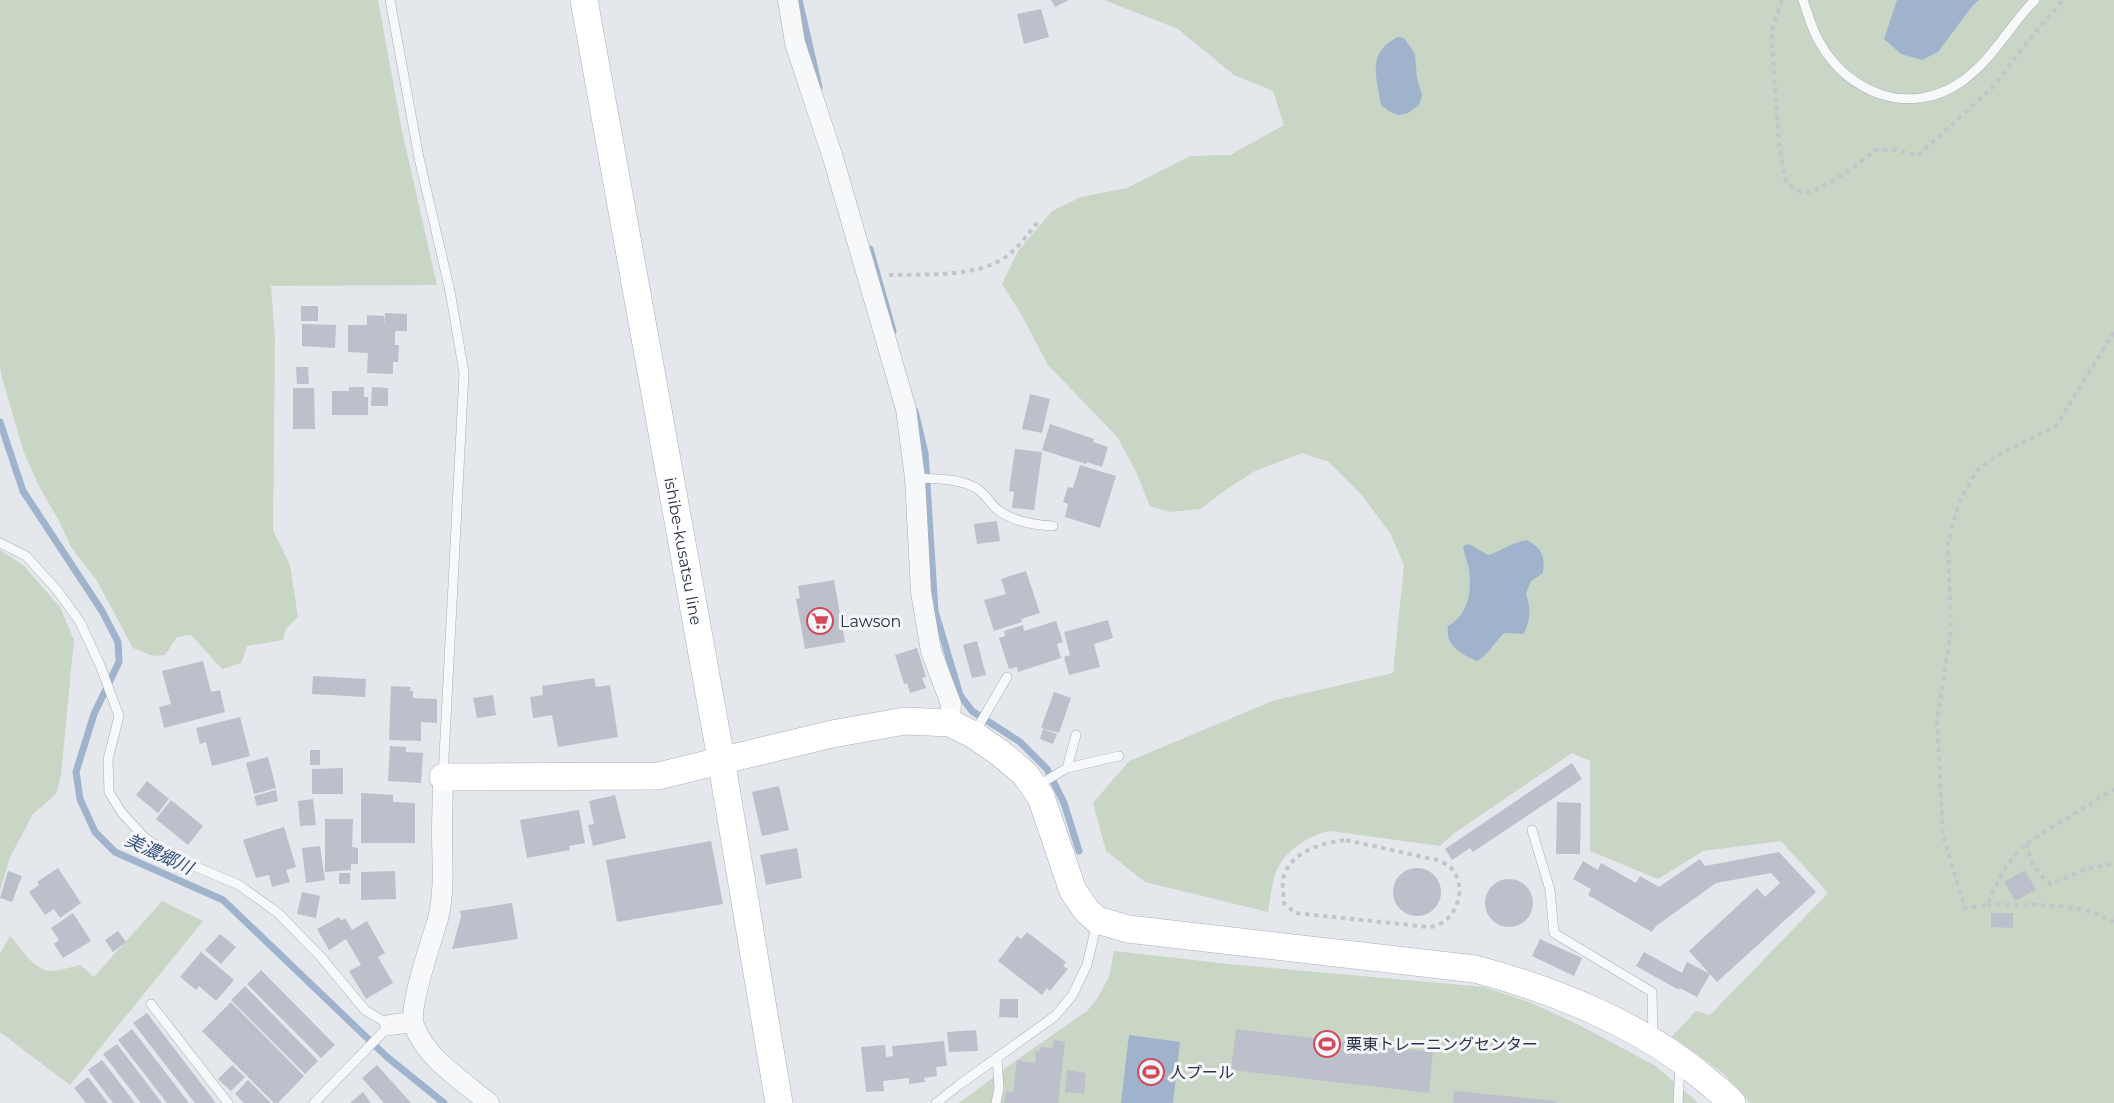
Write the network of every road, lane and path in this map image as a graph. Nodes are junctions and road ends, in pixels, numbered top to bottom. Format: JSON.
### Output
{"nodes":[{"id":1,"x":390,"y":0,"type":"edge"},
{"id":2,"x":584,"y":0,"type":"edge"},
{"id":3,"x":788,"y":0,"type":"edge"},
{"id":4,"x":1803,"y":0,"type":"edge"},
{"id":5,"x":2035,"y":0,"type":"edge"},
{"id":6,"x":1038,"y":222,"type":"dead end"},
{"id":7,"x":883,"y":275,"type":"dead end"},
{"id":8,"x":2114,"y":332,"type":"edge"},
{"id":9,"x":924,"y":478,"type":"junction"},
{"id":10,"x":1053,"y":526,"type":"dead end"},
{"id":11,"x":0,"y":543,"type":"edge"},
{"id":12,"x":1007,"y":677,"type":"dead end"},
{"id":13,"x":950,"y":723,"type":"junction"},
{"id":14,"x":980,"y":724,"type":"junction"},
{"id":15,"x":1076,"y":735,"type":"dead end"},
{"id":16,"x":1119,"y":756,"type":"dead end"},
{"id":17,"x":720,"y":759,"type":"junction"},
{"id":18,"x":1067,"y":768,"type":"junction"},
{"id":19,"x":443,"y":777,"type":"junction"},
{"id":20,"x":1046,"y":780,"type":"junction"},
{"id":21,"x":2114,"y":789,"type":"edge"},
{"id":22,"x":1532,"y":830,"type":"dead end"},
{"id":23,"x":2027,"y":843,"type":"junction"},
{"id":24,"x":1291,"y":863,"type":"joint"},
{"id":25,"x":2114,"y":864,"type":"edge"},
{"id":26,"x":1987,"y":905,"type":"junction"},
{"id":27,"x":1098,"y":920,"type":"junction"},
{"id":28,"x":2114,"y":922,"type":"edge"},
{"id":29,"x":151,"y":1004,"type":"dead end"},
{"id":30,"x":412,"y":1022,"type":"junction"},
{"id":31,"x":387,"y":1029,"type":"junction"},
{"id":32,"x":1653,"y":1040,"type":"junction"},
{"id":33,"x":997,"y":1057,"type":"junction"},
{"id":34,"x":1680,"y":1058,"type":"junction"},
{"id":35,"x":228,"y":1103,"type":"edge"},
{"id":36,"x":314,"y":1103,"type":"edge"},
{"id":37,"x":489,"y":1103,"type":"edge"},
{"id":38,"x":779,"y":1103,"type":"edge"},
{"id":39,"x":936,"y":1103,"type":"edge"},
{"id":40,"x":996,"y":1103,"type":"edge"},
{"id":41,"x":1678,"y":1103,"type":"edge"},
{"id":42,"x":1732,"y":1103,"type":"edge"}],
"edges":[{"from":1,"to":19,"type":"lane"},
{"from":2,"to":17,"type":"street","name":"ishibe-kusatsu line"},
{"from":3,"to":9,"type":"street"},
{"from":4,"to":5,"type":"lane"},
{"from":6,"to":7,"type":"path"},
{"from":8,"to":26,"type":"path"},
{"from":9,"to":10,"type":"lane"},
{"from":9,"to":13,"type":"street"},
{"from":11,"to":31,"type":"lane"},
{"from":12,"to":14,"type":"lane"},
{"from":13,"to":14,"type":"street"},
{"from":13,"to":17,"type":"street"},
{"from":14,"to":20,"type":"street"},
{"from":15,"to":18,"type":"lane"},
{"from":16,"to":18,"type":"lane"},
{"from":17,"to":19,"type":"street"},
{"from":17,"to":38,"type":"street","name":"ishibe-kusatsu line"},
{"from":18,"to":20,"type":"lane"},
{"from":19,"to":30,"type":"street"},
{"from":20,"to":27,"type":"street"},
{"from":21,"to":23,"type":"path"},
{"from":22,"to":32,"type":"lane"},
{"from":23,"to":25,"type":"path"},
{"from":23,"to":26,"type":"path"},
{"from":24,"to":24,"type":"path"},
{"from":26,"to":28,"type":"path"},
{"from":27,"to":32,"type":"street"},
{"from":27,"to":33,"type":"lane"},
{"from":29,"to":35,"type":"lane"},
{"from":30,"to":31,"type":"street"},
{"from":30,"to":37,"type":"street"},
{"from":31,"to":36,"type":"lane"},
{"from":32,"to":34,"type":"street"},
{"from":33,"to":39,"type":"lane"},
{"from":33,"to":40,"type":"lane"},
{"from":34,"to":41,"type":"lane"},
{"from":34,"to":42,"type":"street"}]}
